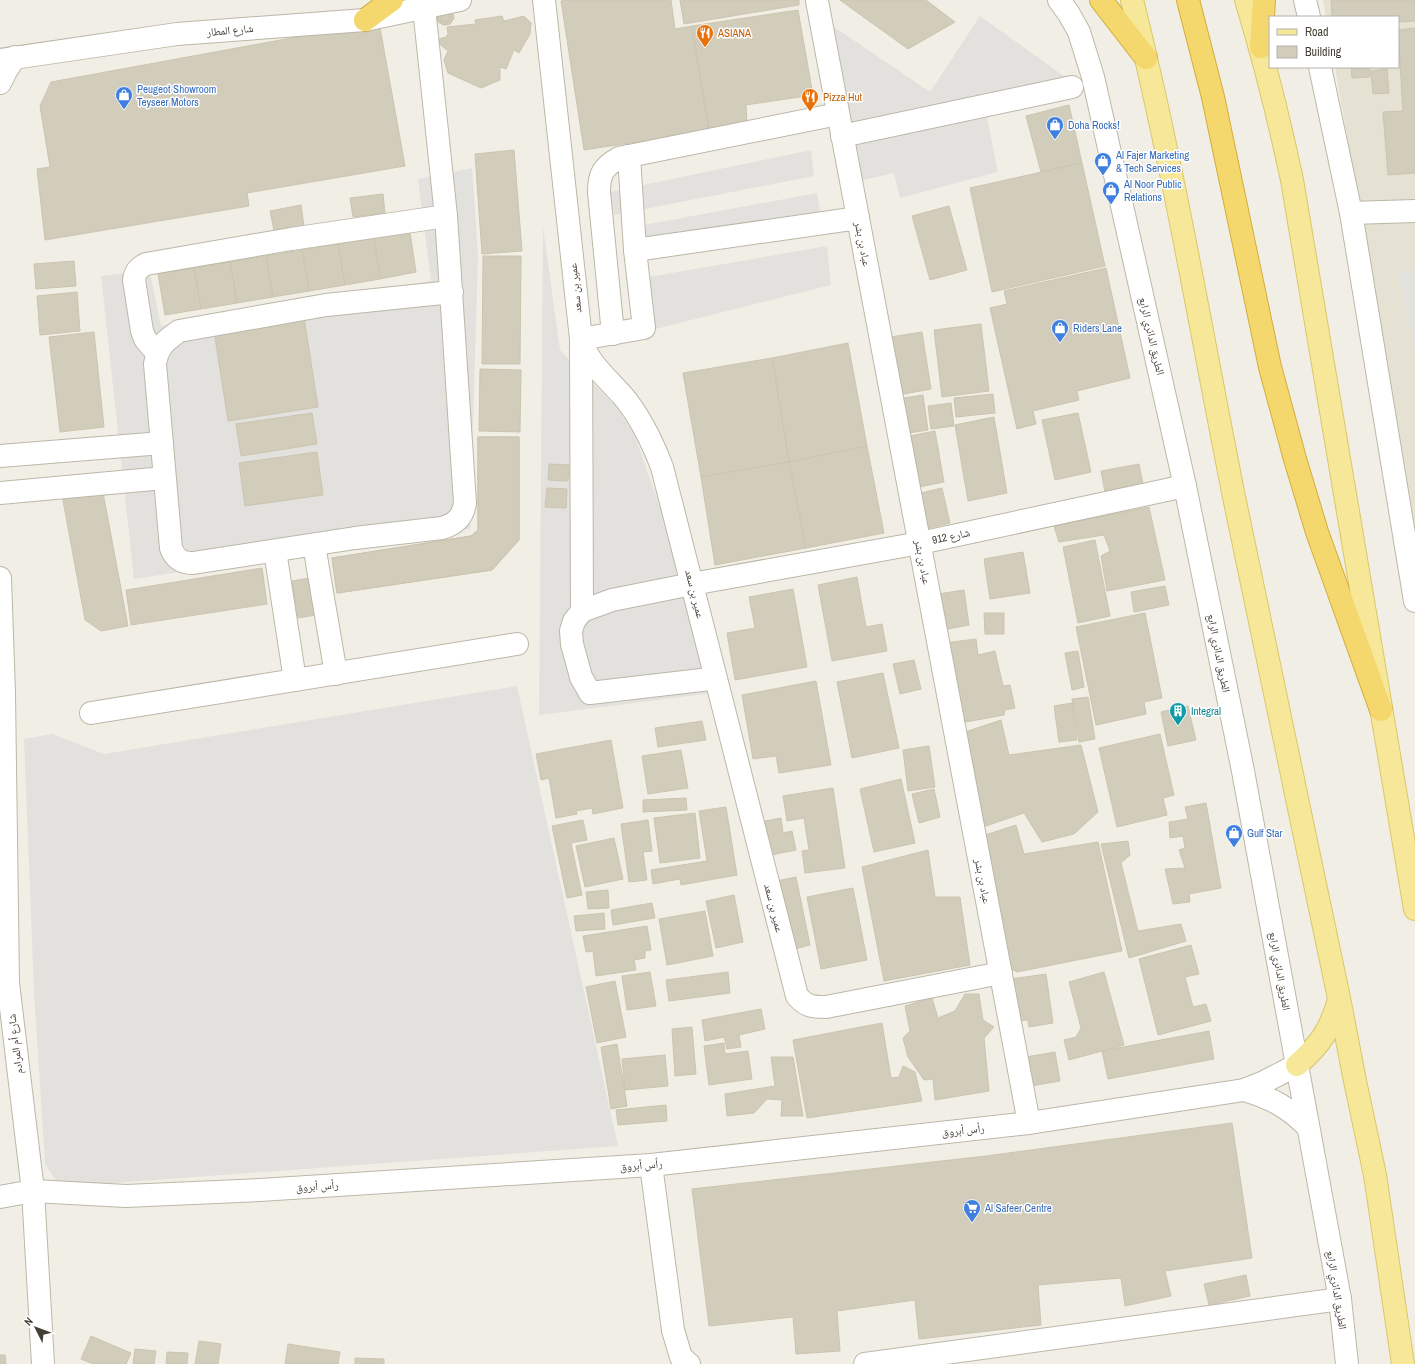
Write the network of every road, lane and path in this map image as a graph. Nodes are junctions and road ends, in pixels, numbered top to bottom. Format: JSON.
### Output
{"nodes":[{"id":1,"x":392,"y":0,"type":"edge"},
{"id":2,"x":460,"y":0,"type":"edge"},
{"id":3,"x":544,"y":0,"type":"edge"},
{"id":4,"x":1059,"y":0,"type":"edge"},
{"id":5,"x":1101,"y":0,"type":"edge"},
{"id":6,"x":1132,"y":0,"type":"edge"},
{"id":7,"x":1188,"y":0,"type":"edge"},
{"id":8,"x":1246,"y":0,"type":"edge"},
{"id":9,"x":1264,"y":0,"type":"edge"},
{"id":10,"x":1305,"y":0,"type":"edge"},
{"id":11,"x":817,"y":1,"type":"dead end"},
{"id":12,"x":424,"y":8,"type":"junction"},
{"id":13,"x":1309,"y":16,"type":"edge"},
{"id":14,"x":364,"y":20,"type":"junction"},
{"id":15,"x":1261,"y":47,"type":"junction"},
{"id":16,"x":8,"y":58,"type":"edge"},
{"id":17,"x":1146,"y":58,"type":"junction"},
{"id":18,"x":1320,"y":68,"type":"edge"},
{"id":19,"x":0,"y":83,"type":"edge"},
{"id":20,"x":1072,"y":87,"type":"dead end"},
{"id":21,"x":838,"y":114,"type":"junction"},
{"id":22,"x":842,"y":136,"type":"junction"},
{"id":23,"x":629,"y":156,"type":"junction"},
{"id":24,"x":1415,"y":211,"type":"edge"},
{"id":25,"x":1352,"y":213,"type":"junction"},
{"id":26,"x":446,"y":216,"type":"junction"},
{"id":27,"x":858,"y":218,"type":"junction"},
{"id":28,"x":635,"y":250,"type":"junction"},
{"id":29,"x":452,"y":292,"type":"junction"},
{"id":30,"x":613,"y":334,"type":"junction"},
{"id":31,"x":581,"y":339,"type":"junction"},
{"id":32,"x":157,"y":353,"type":"junction"},
{"id":33,"x":162,"y":443,"type":"junction"},
{"id":34,"x":0,"y":456,"type":"edge"},
{"id":35,"x":164,"y":478,"type":"junction"},
{"id":36,"x":1185,"y":486,"type":"junction"},
{"id":37,"x":0,"y":493,"type":"edge"},
{"id":38,"x":920,"y":543,"type":"junction"},
{"id":39,"x":314,"y":545,"type":"junction"},
{"id":40,"x":274,"y":551,"type":"junction"},
{"id":41,"x":0,"y":578,"type":"edge"},
{"id":42,"x":692,"y":584,"type":"junction"},
{"id":43,"x":1415,"y":601,"type":"edge"},
{"id":44,"x":582,"y":611,"type":"junction"},
{"id":45,"x":517,"y":644,"type":"dead end"},
{"id":46,"x":336,"y":674,"type":"junction"},
{"id":47,"x":710,"y":679,"type":"dead end"},
{"id":48,"x":295,"y":680,"type":"junction"},
{"id":49,"x":1381,"y":710,"type":"junction"},
{"id":50,"x":91,"y":713,"type":"dead end"},
{"id":51,"x":1415,"y":909,"type":"edge"},
{"id":52,"x":1001,"y":973,"type":"junction"},
{"id":53,"x":4,"y":984,"type":"edge"},
{"id":54,"x":1339,"y":998,"type":"junction"},
{"id":55,"x":1297,"y":1066,"type":"junction"},
{"id":56,"x":1244,"y":1090,"type":"junction"},
{"id":57,"x":1030,"y":1123,"type":"junction"},
{"id":58,"x":1308,"y":1127,"type":"junction"},
{"id":59,"x":651,"y":1165,"type":"junction"},
{"id":60,"x":33,"y":1191,"type":"junction"},
{"id":61,"x":0,"y":1197,"type":"edge"},
{"id":62,"x":1340,"y":1299,"type":"junction"},
{"id":63,"x":43,"y":1364,"type":"edge"},
{"id":64,"x":689,"y":1364,"type":"edge"},
{"id":65,"x":865,"y":1364,"type":"edge"},
{"id":66,"x":1347,"y":1364,"type":"edge"},
{"id":67,"x":1403,"y":1364,"type":"edge"}],
"edges":[{"from":1,"to":14,"type":"highway"},
{"from":2,"to":12,"type":"street","name":"شارع المطار"},
{"from":3,"to":31,"type":"street","name":"عمير بن سعد"},
{"from":4,"to":36,"type":"street","name":"الطريق الدائري الرابع"},
{"from":5,"to":17,"type":"highway"},
{"from":6,"to":17,"type":"main road"},
{"from":7,"to":49,"type":"highway"},
{"from":8,"to":15,"type":"main road"},
{"from":9,"to":15,"type":"highway"},
{"from":10,"to":13,"type":"street"},
{"from":11,"to":21,"type":"street","name":"عباد بن بشر"},
{"from":12,"to":14,"type":"street","name":"شارع المطار"},
{"from":12,"to":26,"type":"street"},
{"from":14,"to":16,"type":"street","name":"شارع المطار"},
{"from":15,"to":49,"type":"main road"},
{"from":16,"to":19,"type":"street"},
{"from":17,"to":54,"type":"main road"},
{"from":18,"to":25,"type":"street"},
{"from":20,"to":22,"type":"street"},
{"from":21,"to":22,"type":"street","name":"عباد بن بشر"},
{"from":21,"to":23,"type":"street"},
{"from":22,"to":27,"type":"street","name":"عباد بن بشر"},
{"from":23,"to":28,"type":"street"},
{"from":23,"to":30,"type":"street"},
{"from":24,"to":25,"type":"street"},
{"from":25,"to":43,"type":"street"},
{"from":26,"to":29,"type":"street"},
{"from":26,"to":32,"type":"street"},
{"from":27,"to":28,"type":"street"},
{"from":27,"to":38,"type":"street","name":"عباد بن بشر"},
{"from":28,"to":30,"type":"street"},
{"from":29,"to":32,"type":"street"},
{"from":29,"to":39,"type":"street"},
{"from":30,"to":31,"type":"street"},
{"from":31,"to":42,"type":"street","name":"عمير بن سعد"},
{"from":31,"to":44,"type":"street"},
{"from":32,"to":33,"type":"street"},
{"from":33,"to":34,"type":"street"},
{"from":33,"to":35,"type":"street"},
{"from":35,"to":37,"type":"street"},
{"from":35,"to":40,"type":"street"},
{"from":36,"to":38,"type":"street","name":"شارع 912"},
{"from":36,"to":55,"type":"street","name":"الطريق الدائري الرابع"},
{"from":38,"to":42,"type":"street","name":"شارع 912"},
{"from":38,"to":52,"type":"street","name":"عباد بن بشر"},
{"from":39,"to":40,"type":"street"},
{"from":39,"to":46,"type":"street"},
{"from":40,"to":48,"type":"street"},
{"from":41,"to":53,"type":"street","name":"شارع أم المرادم"},
{"from":42,"to":44,"type":"street","name":"شارع 912"},
{"from":42,"to":52,"type":"street","name":"عمير بن سعد"},
{"from":44,"to":47,"type":"street"},
{"from":45,"to":46,"type":"street"},
{"from":46,"to":48,"type":"street"},
{"from":48,"to":50,"type":"street"},
{"from":49,"to":51,"type":"main road"},
{"from":52,"to":57,"type":"street","name":"عباد بن بشر"},
{"from":53,"to":60,"type":"street","name":"شارع أم المرادم"},
{"from":54,"to":55,"type":"main road"},
{"from":54,"to":67,"type":"main road"},
{"from":55,"to":56,"type":"street","name":"رأس أبروق"},
{"from":55,"to":58,"type":"street","name":"الطريق الدائري الرابع"},
{"from":56,"to":57,"type":"street","name":"رأس أبروق"},
{"from":56,"to":58,"type":"street","name":"رأس أبروق"},
{"from":57,"to":59,"type":"street","name":"رأس أبروق"},
{"from":58,"to":62,"type":"street","name":"الطريق الدائري الرابع"},
{"from":59,"to":60,"type":"street","name":"رأس أبروق"},
{"from":59,"to":64,"type":"street"},
{"from":60,"to":61,"type":"street","name":"رأس أبروق"},
{"from":60,"to":63,"type":"street","name":"شارع أم المرادم"},
{"from":62,"to":65,"type":"street"},
{"from":62,"to":66,"type":"street","name":"الطريق الدائري الرابع"}]}
